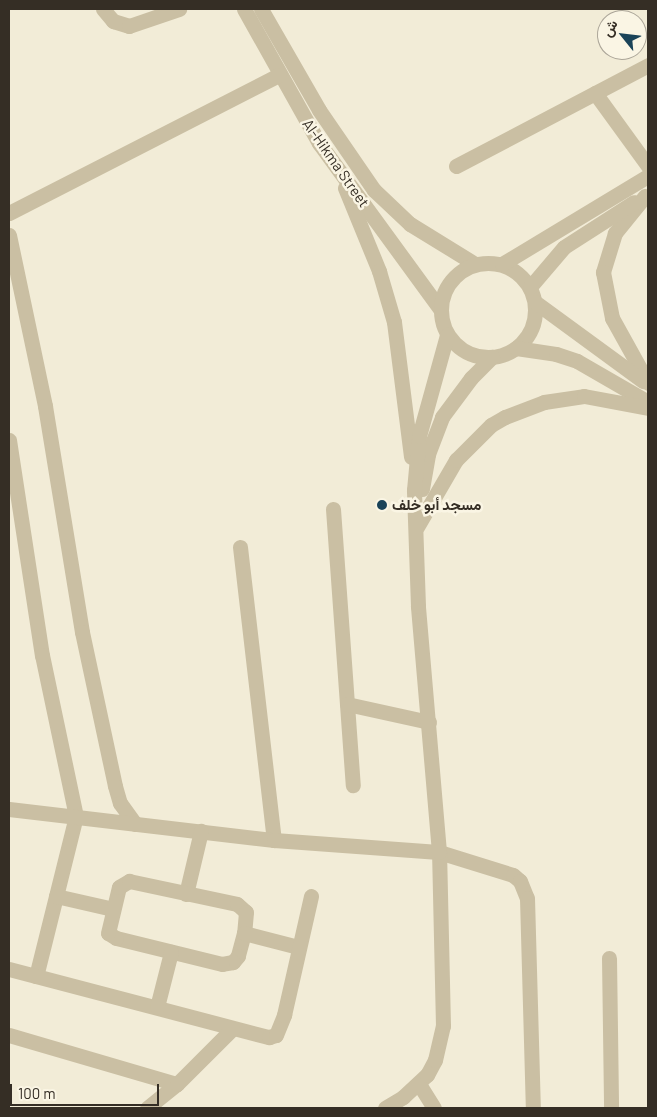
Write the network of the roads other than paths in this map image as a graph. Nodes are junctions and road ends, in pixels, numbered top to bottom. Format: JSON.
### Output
{"nodes":[{"id":1,"x":103,"y":9,"type":"edge"},
{"id":2,"x":179,"y":9,"type":"edge"},
{"id":3,"x":244,"y":9,"type":"edge"},
{"id":4,"x":261,"y":9,"type":"edge"},
{"id":5,"x":648,"y":65,"type":"edge"},
{"id":6,"x":279,"y":75,"type":"junction"},
{"id":7,"x":594,"y":93,"type":"junction"},
{"id":8,"x":334,"y":164,"type":"junction"},
{"id":9,"x":456,"y":166,"type":"dead end"},
{"id":10,"x":648,"y":166,"type":"edge"},
{"id":11,"x":648,"y":176,"type":"edge"},
{"id":12,"x":647,"y":195,"type":"edge"},
{"id":13,"x":9,"y":214,"type":"edge"},
{"id":14,"x":9,"y":235,"type":"edge"},
{"id":15,"x":475,"y":264,"type":"junction"},
{"id":16,"x":502,"y":264,"type":"junction"},
{"id":17,"x":533,"y":295,"type":"junction"},
{"id":18,"x":440,"y":309,"type":"junction"},
{"id":19,"x":447,"y":335,"type":"junction"},
{"id":20,"x":516,"y":348,"type":"junction"},
{"id":21,"x":492,"y":357,"type":"junction"},
{"id":22,"x":648,"y":384,"type":"edge"},
{"id":23,"x":648,"y":402,"type":"edge"},
{"id":24,"x":648,"y":408,"type":"edge"},
{"id":25,"x":9,"y":440,"type":"edge"},
{"id":26,"x":414,"y":490,"type":"junction"},
{"id":27,"x":333,"y":509,"type":"dead end"},
{"id":28,"x":15,"y":519,"type":"edge"},
{"id":29,"x":417,"y":527,"type":"junction"},
{"id":30,"x":415,"y":545,"type":"junction"},
{"id":31,"x":240,"y":547,"type":"dead end"},
{"id":32,"x":347,"y":704,"type":"junction"},
{"id":33,"x":429,"y":722,"type":"junction"},
{"id":34,"x":353,"y":785,"type":"dead end"},
{"id":35,"x":9,"y":809,"type":"edge"},
{"id":36,"x":76,"y":816,"type":"junction"},
{"id":37,"x":135,"y":824,"type":"junction"},
{"id":38,"x":201,"y":831,"type":"junction"},
{"id":39,"x":274,"y":840,"type":"junction"},
{"id":40,"x":439,"y":852,"type":"junction"},
{"id":41,"x":186,"y":894,"type":"junction"},
{"id":42,"x":56,"y":896,"type":"junction"},
{"id":43,"x":311,"y":896,"type":"dead end"},
{"id":44,"x":113,"y":909,"type":"junction"},
{"id":45,"x":244,"y":933,"type":"junction"},
{"id":46,"x":298,"y":947,"type":"junction"},
{"id":47,"x":171,"y":952,"type":"junction"},
{"id":48,"x":609,"y":958,"type":"dead end"},
{"id":49,"x":9,"y":969,"type":"edge"},
{"id":50,"x":36,"y":976,"type":"junction"},
{"id":51,"x":157,"y":1007,"type":"junction"},
{"id":52,"x":232,"y":1029,"type":"junction"},
{"id":53,"x":9,"y":1035,"type":"edge"},
{"id":54,"x":177,"y":1084,"type":"junction"},
{"id":55,"x":419,"y":1084,"type":"junction"},
{"id":56,"x":147,"y":1108,"type":"edge"},
{"id":57,"x":385,"y":1108,"type":"edge"},
{"id":58,"x":434,"y":1108,"type":"edge"},
{"id":59,"x":533,"y":1108,"type":"edge"},
{"id":60,"x":611,"y":1108,"type":"edge"}],
"edges":[{"from":1,"to":2,"type":"street"},
{"from":3,"to":6,"type":"street","name":"Al-Hikma Street"},
{"from":4,"to":15,"type":"street","name":"Al-Hikma Street"},
{"from":5,"to":7,"type":"street"},
{"from":6,"to":8,"type":"street","name":"Al-Hikma Street"},
{"from":6,"to":13,"type":"street"},
{"from":7,"to":9,"type":"street"},
{"from":7,"to":10,"type":"street"},
{"from":8,"to":18,"type":"street","name":"Al-Hikma Street"},
{"from":8,"to":26,"type":"street"},
{"from":11,"to":16,"type":"street"},
{"from":12,"to":17,"type":"street"},
{"from":12,"to":22,"type":"street"},
{"from":14,"to":37,"type":"street"},
{"from":15,"to":16,"type":"street"},
{"from":15,"to":18,"type":"street"},
{"from":16,"to":17,"type":"street"},
{"from":17,"to":20,"type":"street"},
{"from":17,"to":22,"type":"street"},
{"from":18,"to":19,"type":"street"},
{"from":19,"to":21,"type":"street"},
{"from":19,"to":26,"type":"street"},
{"from":20,"to":21,"type":"street"},
{"from":20,"to":23,"type":"street"},
{"from":21,"to":29,"type":"street"},
{"from":24,"to":29,"type":"street"},
{"from":25,"to":28,"type":"street"},
{"from":26,"to":30,"type":"street"},
{"from":27,"to":32,"type":"street"},
{"from":28,"to":36,"type":"street"},
{"from":29,"to":30,"type":"street"},
{"from":30,"to":33,"type":"street"},
{"from":31,"to":39,"type":"street"},
{"from":32,"to":33,"type":"street"},
{"from":32,"to":34,"type":"street"},
{"from":33,"to":40,"type":"street"},
{"from":35,"to":36,"type":"street"},
{"from":36,"to":37,"type":"street"},
{"from":36,"to":42,"type":"street"},
{"from":37,"to":38,"type":"street"},
{"from":38,"to":39,"type":"street"},
{"from":38,"to":41,"type":"street"},
{"from":39,"to":40,"type":"street"},
{"from":40,"to":55,"type":"street"},
{"from":40,"to":59,"type":"street"},
{"from":41,"to":44,"type":"street"},
{"from":41,"to":45,"type":"street"},
{"from":42,"to":44,"type":"street"},
{"from":42,"to":50,"type":"street"},
{"from":43,"to":46,"type":"street"},
{"from":44,"to":47,"type":"street"},
{"from":45,"to":46,"type":"street"},
{"from":45,"to":47,"type":"street"},
{"from":46,"to":52,"type":"street"},
{"from":47,"to":51,"type":"street"},
{"from":48,"to":60,"type":"street"},
{"from":49,"to":50,"type":"street"},
{"from":50,"to":51,"type":"street"},
{"from":51,"to":52,"type":"street"},
{"from":52,"to":54,"type":"street"},
{"from":53,"to":54,"type":"street"},
{"from":54,"to":56,"type":"street"},
{"from":55,"to":57,"type":"street"},
{"from":55,"to":58,"type":"street"}]}
